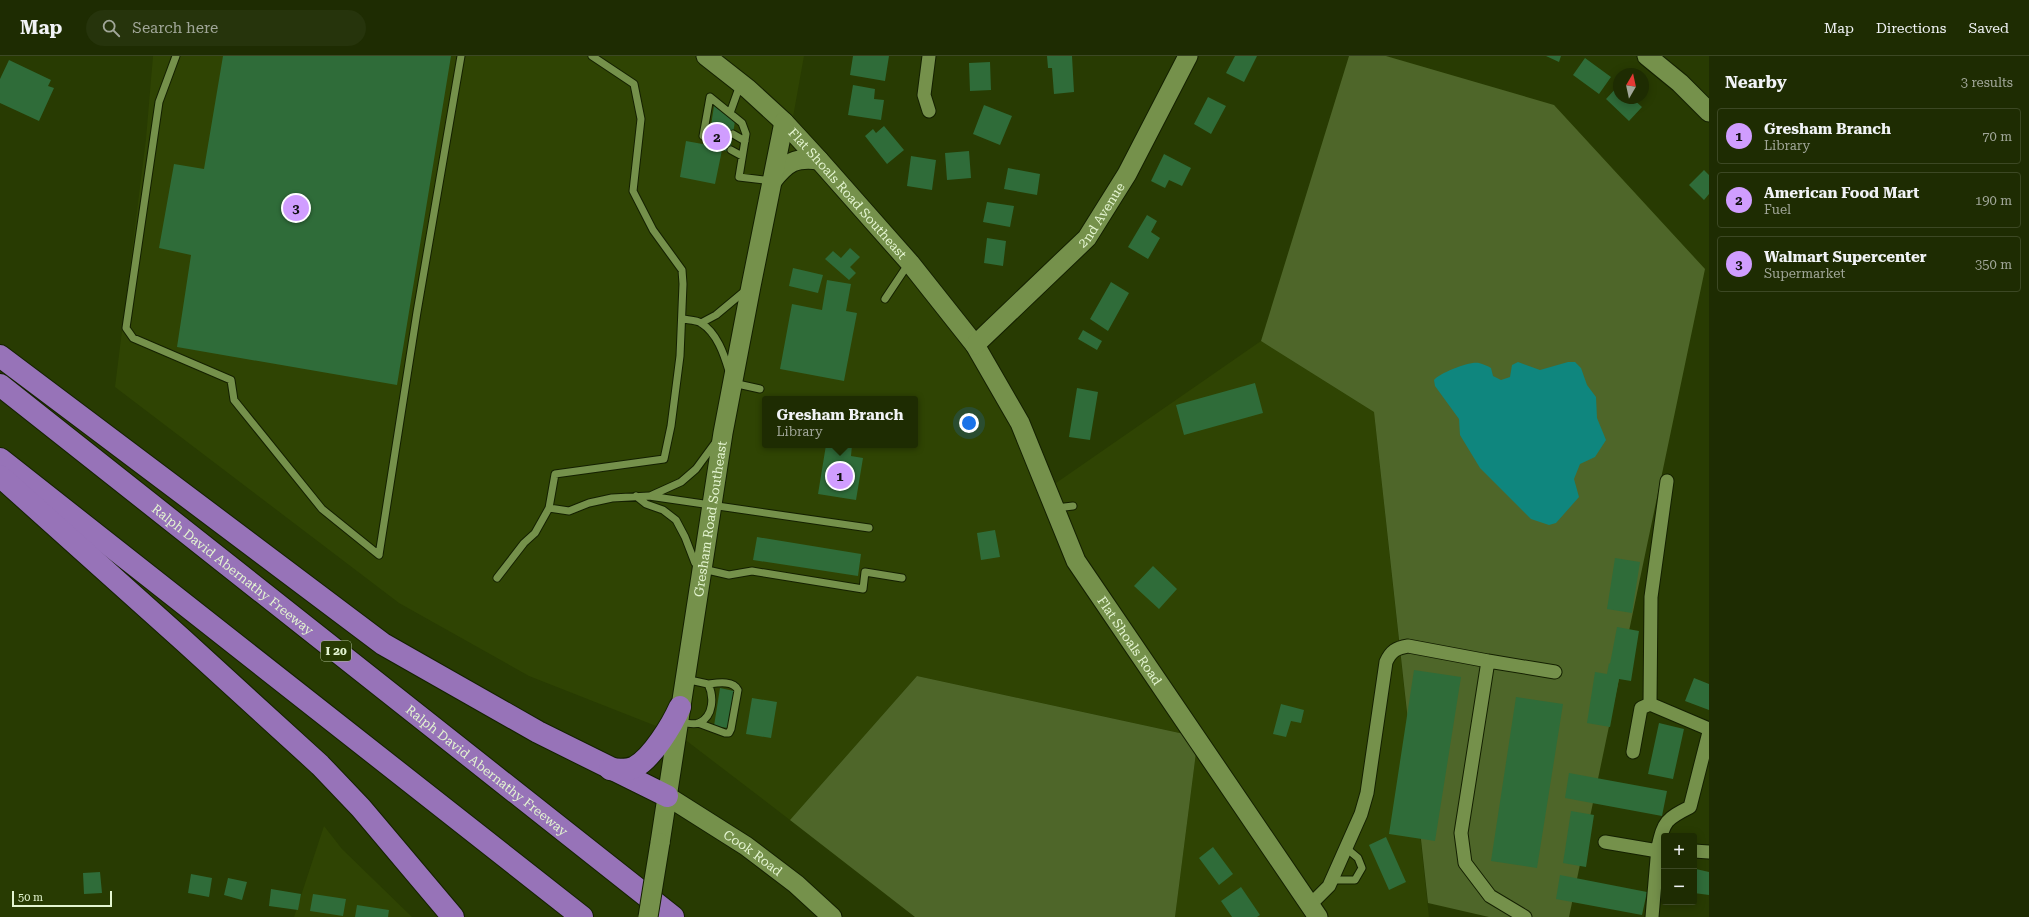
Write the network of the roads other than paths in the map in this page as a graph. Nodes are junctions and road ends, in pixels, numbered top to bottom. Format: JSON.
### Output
{"nodes":[{"id":1,"x":176,"y":56,"type":"edge"},
{"id":2,"x":461,"y":56,"type":"edge"},
{"id":3,"x":592,"y":56,"type":"edge"},
{"id":4,"x":706,"y":56,"type":"edge"},
{"id":5,"x":929,"y":56,"type":"edge"},
{"id":6,"x":1188,"y":56,"type":"edge"},
{"id":7,"x":1647,"y":56,"type":"edge"},
{"id":8,"x":741,"y":83,"type":"junction"},
{"id":9,"x":929,"y":111,"type":"dead end"},
{"id":10,"x":1709,"y":112,"type":"edge"},
{"id":11,"x":730,"y":113,"type":"junction"},
{"id":12,"x":784,"y":122,"type":"junction"},
{"id":13,"x":733,"y":134,"type":"dead end"},
{"id":14,"x":709,"y":138,"type":"dead end"},
{"id":15,"x":744,"y":142,"type":"junction"},
{"id":16,"x":731,"y":150,"type":"dead end"},
{"id":17,"x":742,"y":156,"type":"junction"},
{"id":18,"x":819,"y":160,"type":"junction"},
{"id":19,"x":772,"y":181,"type":"junction"},
{"id":20,"x":910,"y":263,"type":"junction"},
{"id":21,"x":751,"y":286,"type":"junction"},
{"id":22,"x":885,"y":299,"type":"dead end"},
{"id":23,"x":683,"y":320,"type":"junction"},
{"id":24,"x":701,"y":323,"type":"junction"},
{"id":25,"x":975,"y":345,"type":"junction"},
{"id":26,"x":0,"y":356,"type":"edge"},
{"id":27,"x":732,"y":383,"type":"junction"},
{"id":28,"x":0,"y":385,"type":"edge"},
{"id":29,"x":760,"y":389,"type":"dead end"},
{"id":30,"x":723,"y":433,"type":"junction"},
{"id":31,"x":0,"y":459,"type":"edge"},
{"id":32,"x":0,"y":476,"type":"edge"},
{"id":33,"x":1667,"y":481,"type":"dead end"},
{"id":34,"x":636,"y":496,"type":"junction"},
{"id":35,"x":650,"y":496,"type":"junction"},
{"id":36,"x":713,"y":505,"type":"junction"},
{"id":37,"x":1073,"y":506,"type":"dead end"},
{"id":38,"x":549,"y":508,"type":"junction"},
{"id":39,"x":1054,"y":509,"type":"junction"},
{"id":40,"x":869,"y":528,"type":"dead end"},
{"id":41,"x":703,"y":569,"type":"junction"},
{"id":42,"x":497,"y":578,"type":"dead end"},
{"id":43,"x":902,"y":578,"type":"dead end"},
{"id":44,"x":1488,"y":660,"type":"junction"},
{"id":45,"x":1555,"y":672,"type":"dead end"},
{"id":46,"x":685,"y":678,"type":"junction"},
{"id":47,"x":708,"y":684,"type":"junction"},
{"id":48,"x":1650,"y":704,"type":"junction"},
{"id":49,"x":679,"y":715,"type":"junction"},
{"id":50,"x":698,"y":723,"type":"junction"},
{"id":51,"x":1709,"y":729,"type":"edge"},
{"id":52,"x":1709,"y":732,"type":"edge"},
{"id":53,"x":1633,"y":752,"type":"dead end"},
{"id":54,"x":610,"y":769,"type":"junction"},
{"id":55,"x":667,"y":796,"type":"junction"},
{"id":56,"x":1605,"y":842,"type":"dead end"},
{"id":57,"x":1346,"y":848,"type":"junction"},
{"id":58,"x":1660,"y":848,"type":"edge"},
{"id":59,"x":1697,"y":851,"type":"edge"},
{"id":60,"x":1709,"y":852,"type":"edge"},
{"id":61,"x":1331,"y":880,"type":"junction"},
{"id":62,"x":1314,"y":911,"type":"edge"},
{"id":63,"x":453,"y":917,"type":"edge"},
{"id":64,"x":582,"y":917,"type":"edge"},
{"id":65,"x":648,"y":917,"type":"edge"},
{"id":66,"x":673,"y":917,"type":"edge"},
{"id":67,"x":832,"y":917,"type":"edge"},
{"id":68,"x":1525,"y":917,"type":"edge"},
{"id":69,"x":1652,"y":917,"type":"edge"}],
"edges":[{"from":1,"to":2,"type":"lane"},
{"from":3,"to":23,"type":"lane"},
{"from":4,"to":8,"type":"street","name":"Flat Shoals Road Southeast"},
{"from":5,"to":9,"type":"street"},
{"from":6,"to":25,"type":"street","name":"2nd Avenue"},
{"from":7,"to":10,"type":"street"},
{"from":8,"to":11,"type":"lane"},
{"from":8,"to":12,"type":"street","name":"Flat Shoals Road Southeast"},
{"from":11,"to":14,"type":"lane"},
{"from":11,"to":15,"type":"lane"},
{"from":12,"to":18,"type":"street","name":"Flat Shoals Road Southeast"},
{"from":12,"to":19,"type":"street","name":"Gresham Road Southeast"},
{"from":13,"to":15,"type":"lane"},
{"from":15,"to":17,"type":"lane"},
{"from":16,"to":17,"type":"lane"},
{"from":17,"to":19,"type":"lane"},
{"from":18,"to":19,"type":"street"},
{"from":18,"to":20,"type":"street","name":"Flat Shoals Road Southeast"},
{"from":19,"to":21,"type":"street","name":"Gresham Road Southeast"},
{"from":20,"to":22,"type":"lane"},
{"from":20,"to":25,"type":"street","name":"Flat Shoals Road Southeast"},
{"from":21,"to":24,"type":"lane"},
{"from":21,"to":27,"type":"street","name":"Gresham Road Southeast"},
{"from":23,"to":24,"type":"lane"},
{"from":23,"to":38,"type":"lane"},
{"from":24,"to":27,"type":"lane"},
{"from":25,"to":39,"type":"street","name":"Flat Shoals Road"},
{"from":26,"to":54,"type":"highway"},
{"from":27,"to":29,"type":"lane"},
{"from":27,"to":30,"type":"street","name":"Gresham Road Southeast"},
{"from":28,"to":66,"type":"highway","name":"Ralph David Abernathy Freeway","number":"I 20"},
{"from":30,"to":35,"type":"lane"},
{"from":30,"to":36,"type":"street","name":"Gresham Road Southeast"},
{"from":31,"to":64,"type":"highway"},
{"from":32,"to":63,"type":"highway"},
{"from":33,"to":48,"type":"street"},
{"from":34,"to":35,"type":"lane"},
{"from":34,"to":38,"type":"lane"},
{"from":34,"to":41,"type":"lane"},
{"from":35,"to":36,"type":"lane"},
{"from":36,"to":40,"type":"lane"},
{"from":36,"to":41,"type":"street","name":"Gresham Road Southeast"},
{"from":37,"to":39,"type":"lane"},
{"from":38,"to":42,"type":"lane"},
{"from":39,"to":62,"type":"street","name":"Flat Shoals Road"},
{"from":41,"to":43,"type":"lane"},
{"from":41,"to":46,"type":"street","name":"Gresham Road Southeast"},
{"from":44,"to":45,"type":"street"},
{"from":44,"to":57,"type":"street"},
{"from":44,"to":68,"type":"street"},
{"from":46,"to":47,"type":"lane"},
{"from":46,"to":49,"type":"street","name":"Gresham Road Southeast"},
{"from":47,"to":50,"type":"lane"},
{"from":47,"to":50,"type":"lane"},
{"from":48,"to":51,"type":"street"},
{"from":48,"to":53,"type":"street"},
{"from":49,"to":50,"type":"lane"},
{"from":49,"to":54,"type":"highway"},
{"from":49,"to":55,"type":"street","name":"Gresham Road Southeast"},
{"from":52,"to":58,"type":"street"},
{"from":54,"to":55,"type":"highway"},
{"from":55,"to":65,"type":"street","name":"Gresham Road Southeast","bridge":true},
{"from":55,"to":67,"type":"street","name":"Cook Road"},
{"from":56,"to":58,"type":"street"},
{"from":57,"to":61,"type":"street"},
{"from":57,"to":61,"type":"lane"},
{"from":58,"to":69,"type":"street"},
{"from":59,"to":60,"type":"street"},
{"from":61,"to":62,"type":"street"}]}
